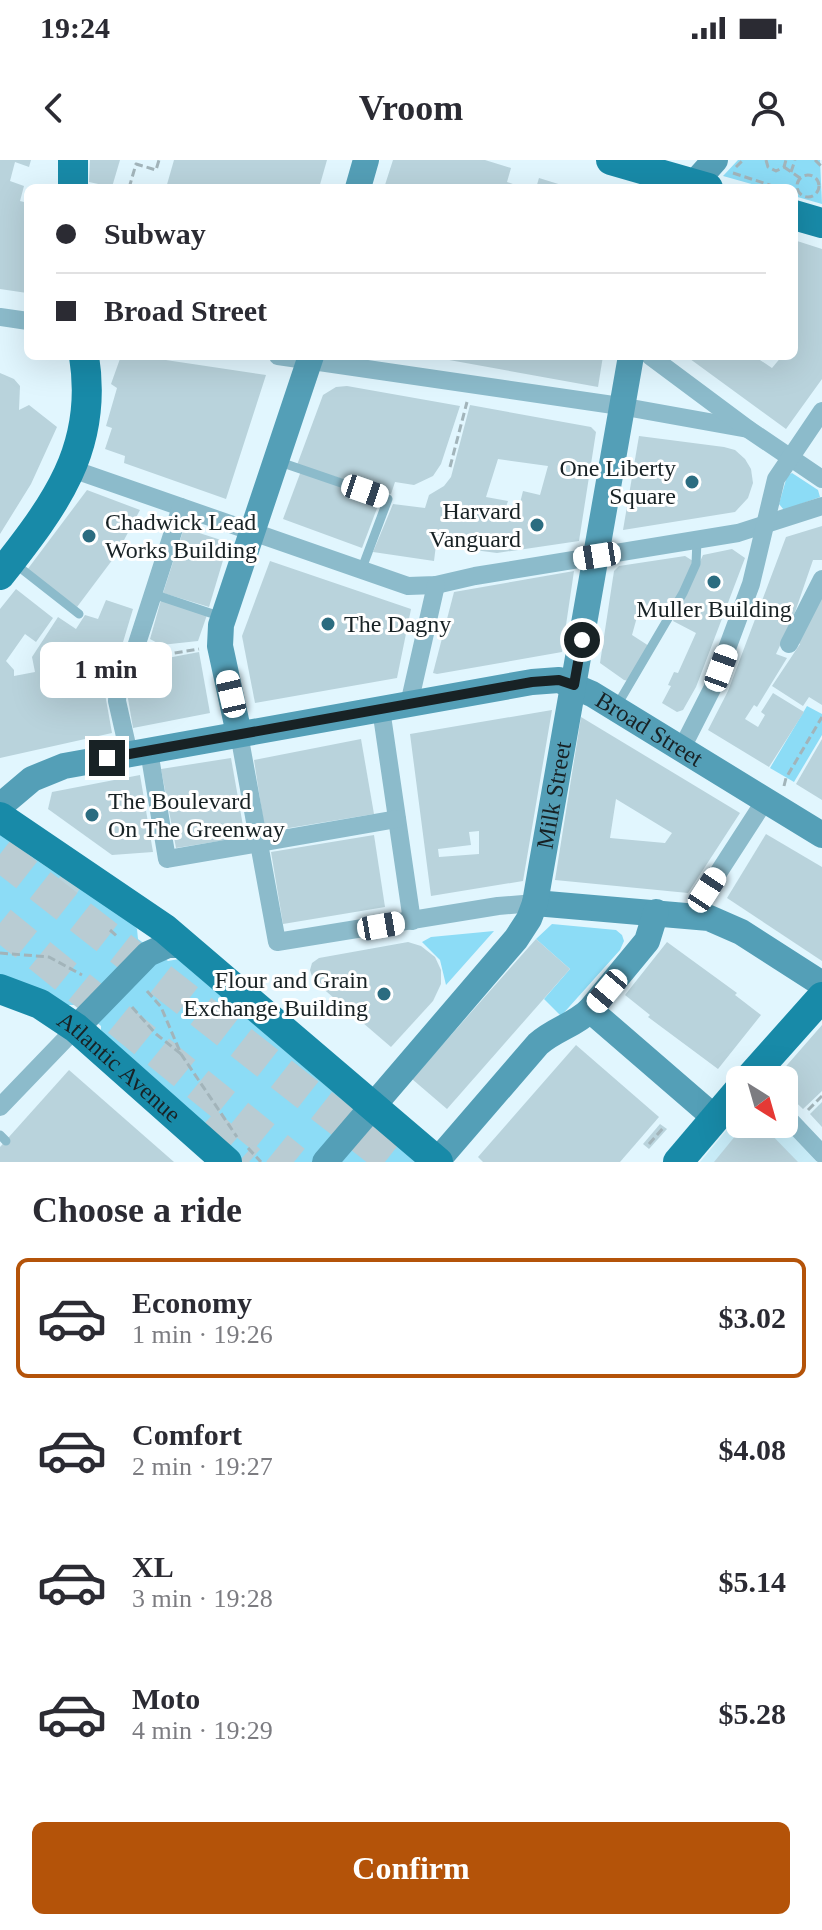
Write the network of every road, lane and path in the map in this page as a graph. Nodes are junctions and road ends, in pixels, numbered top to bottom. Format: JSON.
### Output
{"nodes":[{"id":1,"x":73,"y":160,"type":"edge"},
{"id":2,"x":159,"y":160,"type":"edge"},
{"id":3,"x":366,"y":160,"type":"edge"},
{"id":4,"x":611,"y":160,"type":"edge"},
{"id":5,"x":766,"y":160,"type":"edge"},
{"id":6,"x":786,"y":160,"type":"edge"},
{"id":7,"x":795,"y":160,"type":"edge"},
{"id":8,"x":815,"y":160,"type":"edge"},
{"id":9,"x":784,"y":167,"type":"junction"},
{"id":10,"x":822,"y":167,"type":"edge"},
{"id":11,"x":791,"y":172,"type":"junction"},
{"id":12,"x":707,"y":178,"type":"edge"},
{"id":13,"x":800,"y":178,"type":"junction"},
{"id":14,"x":73,"y":184,"type":"edge"},
{"id":15,"x":130,"y":184,"type":"edge"},
{"id":16,"x":359,"y":184,"type":"edge"},
{"id":17,"x":750,"y":184,"type":"edge"},
{"id":18,"x":797,"y":184,"type":"edge"},
{"id":19,"x":798,"y":186,"type":"edge"},
{"id":20,"x":798,"y":216,"type":"edge"},
{"id":21,"x":822,"y":223,"type":"edge"},
{"id":22,"x":0,"y":317,"type":"edge"},
{"id":23,"x":24,"y":320,"type":"edge"},
{"id":24,"x":84,"y":360,"type":"edge"},
{"id":25,"x":309,"y":360,"type":"edge"},
{"id":26,"x":322,"y":360,"type":"edge"},
{"id":27,"x":630,"y":360,"type":"edge"},
{"id":28,"x":655,"y":360,"type":"edge"},
{"id":29,"x":472,"y":384,"type":"junction"},
{"id":30,"x":620,"y":406,"type":"junction"},
{"id":31,"x":822,"y":411,"type":"edge"},
{"id":32,"x":748,"y":429,"type":"junction"},
{"id":33,"x":789,"y":457,"type":"junction"},
{"id":34,"x":277,"y":461,"type":"junction"},
{"id":35,"x":450,"y":467,"type":"dead end"},
{"id":36,"x":72,"y":469,"type":"junction"},
{"id":37,"x":822,"y":479,"type":"edge"},
{"id":38,"x":822,"y":506,"type":"edge"},
{"id":39,"x":181,"y":507,"type":"junction"},
{"id":40,"x":765,"y":525,"type":"junction"},
{"id":41,"x":254,"y":533,"type":"junction"},
{"id":42,"x":697,"y":540,"type":"junction"},
{"id":43,"x":597,"y":556,"type":"junction"},
{"id":44,"x":6,"y":568,"type":"edge"},
{"id":45,"x":361,"y":571,"type":"junction"},
{"id":46,"x":822,"y":579,"type":"edge"},
{"id":47,"x":436,"y":585,"type":"junction"},
{"id":48,"x":153,"y":594,"type":"junction"},
{"id":49,"x":79,"y":614,"type":"dead end"},
{"id":50,"x":224,"y":618,"type":"junction"},
{"id":51,"x":789,"y":644,"type":"dead end"},
{"id":52,"x":220,"y":646,"type":"junction"},
{"id":53,"x":131,"y":660,"type":"junction"},
{"id":54,"x":574,"y":685,"type":"junction"},
{"id":55,"x":409,"y":704,"type":"junction"},
{"id":56,"x":616,"y":707,"type":"junction"},
{"id":57,"x":381,"y":709,"type":"junction"},
{"id":58,"x":822,"y":717,"type":"edge"},
{"id":59,"x":239,"y":734,"type":"junction"},
{"id":60,"x":682,"y":748,"type":"junction"},
{"id":61,"x":139,"y":752,"type":"junction"},
{"id":62,"x":775,"y":792,"type":"junction"},
{"id":63,"x":0,"y":806,"type":"edge"},
{"id":64,"x":0,"y":817,"type":"edge"},
{"id":65,"x":397,"y":819,"type":"junction"},
{"id":66,"x":822,"y":835,"type":"edge"},
{"id":67,"x":256,"y":842,"type":"junction"},
{"id":68,"x":535,"y":903,"type":"junction"},
{"id":69,"x":656,"y":912,"type":"junction"},
{"id":70,"x":691,"y":915,"type":"junction"},
{"id":71,"x":412,"y":921,"type":"junction"},
{"id":72,"x":110,"y":930,"type":"dead end"},
{"id":73,"x":118,"y":937,"type":"dead end"},
{"id":74,"x":185,"y":945,"type":"junction"},
{"id":75,"x":0,"y":953,"type":"edge"},
{"id":76,"x":82,"y":975,"type":"dead end"},
{"id":77,"x":822,"y":984,"type":"edge"},
{"id":78,"x":0,"y":989,"type":"edge"},
{"id":79,"x":147,"y":991,"type":"dead end"},
{"id":80,"x":822,"y":997,"type":"edge"},
{"id":81,"x":132,"y":1007,"type":"dead end"},
{"id":82,"x":590,"y":1010,"type":"junction"},
{"id":83,"x":76,"y":1028,"type":"junction"},
{"id":84,"x":181,"y":1054,"type":"junction"},
{"id":85,"x":761,"y":1066,"type":"edge"},
{"id":86,"x":822,"y":1096,"type":"edge"},
{"id":87,"x":373,"y":1106,"type":"junction"},
{"id":88,"x":726,"y":1106,"type":"edge"},
{"id":89,"x":0,"y":1107,"type":"edge"},
{"id":90,"x":798,"y":1113,"type":"edge"},
{"id":91,"x":715,"y":1118,"type":"junction"},
{"id":92,"x":798,"y":1123,"type":"edge"},
{"id":93,"x":664,"y":1127,"type":"dead end"},
{"id":94,"x":649,"y":1144,"type":"dead end"},
{"id":95,"x":822,"y":1154,"type":"edge"},
{"id":96,"x":438,"y":1161,"type":"edge"},
{"id":97,"x":227,"y":1162,"type":"edge"},
{"id":98,"x":261,"y":1162,"type":"edge"},
{"id":99,"x":325,"y":1162,"type":"edge"},
{"id":100,"x":678,"y":1162,"type":"edge"}],
"edges":[{"from":1,"to":14,"type":"main road"},
{"from":2,"to":15,"type":"path"},
{"from":3,"to":16,"type":"main road"},
{"from":4,"to":12,"type":"main road"},
{"from":5,"to":9,"type":"path"},
{"from":6,"to":9,"type":"path"},
{"from":7,"to":11,"type":"path"},
{"from":8,"to":10,"type":"path"},
{"from":9,"to":11,"type":"path"},
{"from":11,"to":13,"type":"path"},
{"from":12,"to":17,"type":"path"},
{"from":13,"to":18,"type":"path"},
{"from":13,"to":19,"type":"path"},
{"from":20,"to":21,"type":"main road"},
{"from":22,"to":23,"type":"street"},
{"from":24,"to":36,"type":"main road"},
{"from":25,"to":34,"type":"main road"},
{"from":26,"to":29,"type":"street"},
{"from":27,"to":30,"type":"main road","name":"Milk Street"},
{"from":28,"to":32,"type":"street"},
{"from":29,"to":30,"type":"street"},
{"from":29,"to":35,"type":"path"},
{"from":30,"to":32,"type":"street"},
{"from":30,"to":43,"type":"main road","name":"Milk Street"},
{"from":31,"to":33,"type":"street"},
{"from":32,"to":33,"type":"street"},
{"from":33,"to":37,"type":"street"},
{"from":33,"to":40,"type":"street"},
{"from":34,"to":41,"type":"main road"},
{"from":34,"to":45,"type":"lane"},
{"from":36,"to":39,"type":"street"},
{"from":36,"to":44,"type":"main road"},
{"from":38,"to":40,"type":"street"},
{"from":39,"to":41,"type":"street"},
{"from":39,"to":48,"type":"street"},
{"from":40,"to":42,"type":"street"},
{"from":40,"to":60,"type":"street"},
{"from":41,"to":45,"type":"street"},
{"from":41,"to":50,"type":"main road"},
{"from":42,"to":43,"type":"street"},
{"from":42,"to":56,"type":"lane"},
{"from":43,"to":47,"type":"street"},
{"from":43,"to":54,"type":"main road","name":"Milk Street"},
{"from":44,"to":49,"type":"lane"},
{"from":45,"to":47,"type":"street"},
{"from":46,"to":51,"type":"street"},
{"from":47,"to":55,"type":"street"},
{"from":48,"to":50,"type":"lane"},
{"from":48,"to":53,"type":"street"},
{"from":50,"to":52,"type":"main road"},
{"from":52,"to":53,"type":"path"},
{"from":52,"to":59,"type":"main road"},
{"from":53,"to":61,"type":"street"},
{"from":54,"to":55,"type":"main road","name":"Broad Street"},
{"from":54,"to":56,"type":"main road","name":"Broad Street"},
{"from":54,"to":68,"type":"main road","name":"Milk Street"},
{"from":55,"to":57,"type":"main road","name":"Broad Street"},
{"from":56,"to":60,"type":"main road","name":"Broad Street"},
{"from":57,"to":59,"type":"main road","name":"Broad Street"},
{"from":57,"to":65,"type":"street"},
{"from":58,"to":62,"type":"path"},
{"from":59,"to":61,"type":"main road","name":"Broad Street"},
{"from":59,"to":67,"type":"street"},
{"from":60,"to":62,"type":"main road","name":"Broad Street"},
{"from":61,"to":63,"type":"main road","name":"Broad Street"},
{"from":61,"to":67,"type":"street"},
{"from":62,"to":66,"type":"main road","name":"Broad Street"},
{"from":62,"to":70,"type":"street"},
{"from":64,"to":74,"type":"main road"},
{"from":65,"to":67,"type":"street"},
{"from":65,"to":71,"type":"street"},
{"from":67,"to":71,"type":"street"},
{"from":68,"to":69,"type":"main road"},
{"from":68,"to":71,"type":"street"},
{"from":68,"to":87,"type":"main road","name":"Milk Street"},
{"from":69,"to":70,"type":"main road"},
{"from":69,"to":82,"type":"main road"},
{"from":70,"to":77,"type":"main road"},
{"from":72,"to":73,"type":"path"},
{"from":74,"to":83,"type":"main road"},
{"from":74,"to":87,"type":"main road"},
{"from":75,"to":76,"type":"path"},
{"from":78,"to":83,"type":"main road","name":"Atlantic Avenue"},
{"from":79,"to":84,"type":"path"},
{"from":80,"to":85,"type":"main road"},
{"from":81,"to":84,"type":"path"},
{"from":82,"to":91,"type":"main road"},
{"from":82,"to":96,"type":"main road"},
{"from":83,"to":89,"type":"street"},
{"from":83,"to":97,"type":"main road","name":"Atlantic Avenue"},
{"from":84,"to":98,"type":"path"},
{"from":86,"to":90,"type":"path"},
{"from":87,"to":96,"type":"main road"},
{"from":87,"to":99,"type":"main road","name":"Milk Street"},
{"from":88,"to":91,"type":"main road"},
{"from":91,"to":100,"type":"main road"},
{"from":92,"to":95,"type":"street"},
{"from":93,"to":94,"type":"path"}]}
